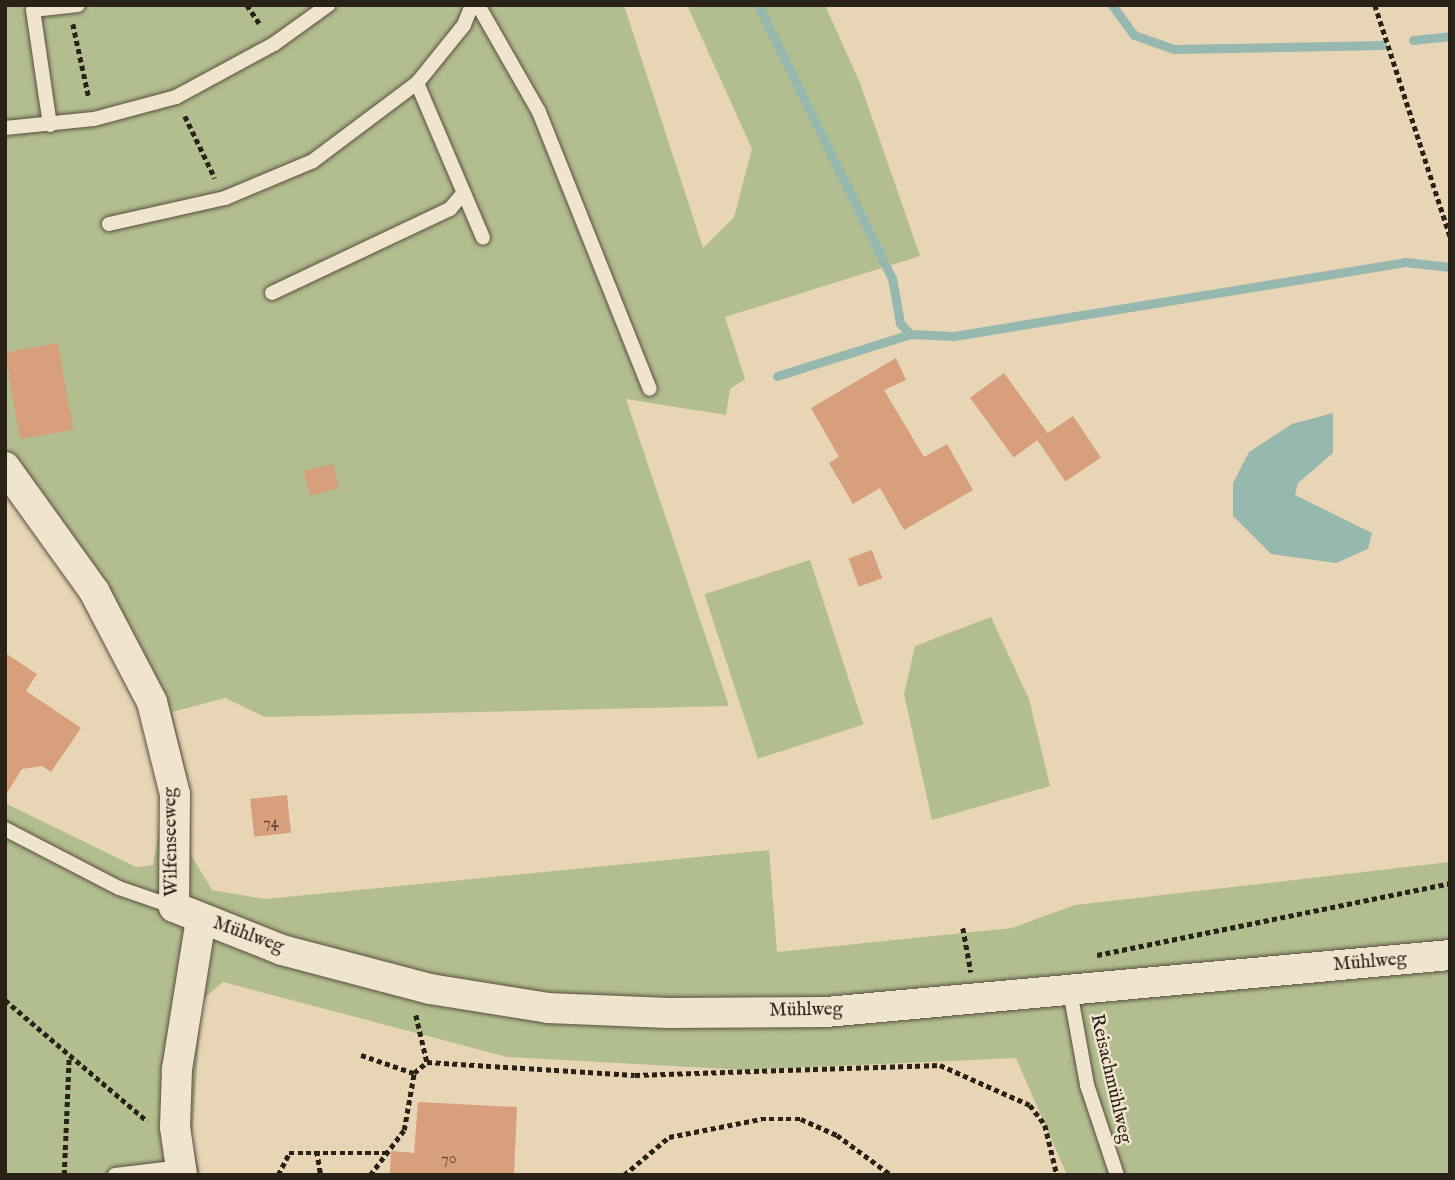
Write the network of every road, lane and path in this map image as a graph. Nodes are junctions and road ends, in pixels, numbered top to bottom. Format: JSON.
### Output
{"nodes":[{"id":1,"x":328,"y":5,"type":"edge"},
{"id":2,"x":472,"y":5,"type":"edge"},
{"id":3,"x":478,"y":5,"type":"edge"},
{"id":4,"x":1375,"y":5,"type":"edge"},
{"id":5,"x":73,"y":7,"type":"edge"},
{"id":6,"x":417,"y":83,"type":"junction"},
{"id":7,"x":176,"y":97,"type":"junction"},
{"id":8,"x":94,"y":119,"type":"junction"},
{"id":9,"x":50,"y":125,"type":"junction"},
{"id":10,"x":5,"y":128,"type":"edge"},
{"id":11,"x":461,"y":196,"type":"junction"},
{"id":12,"x":225,"y":198,"type":"junction"},
{"id":13,"x":109,"y":224,"type":"dead end"},
{"id":14,"x":1450,"y":236,"type":"edge"},
{"id":15,"x":483,"y":238,"type":"dead end"},
{"id":16,"x":272,"y":293,"type":"dead end"},
{"id":17,"x":650,"y":389,"type":"dead end"},
{"id":18,"x":5,"y":467,"type":"edge"},
{"id":19,"x":5,"y":829,"type":"edge"},
{"id":20,"x":1450,"y":883,"type":"edge"},
{"id":21,"x":174,"y":907,"type":"junction"},
{"id":22,"x":201,"y":919,"type":"junction"},
{"id":23,"x":963,"y":928,"type":"dead end"},
{"id":24,"x":1450,"y":955,"type":"edge"},
{"id":25,"x":409,"y":983,"type":"junction"},
{"id":26,"x":1070,"y":991,"type":"junction"},
{"id":27,"x":5,"y":1000,"type":"edge"},
{"id":28,"x":976,"y":1000,"type":"junction"},
{"id":29,"x":361,"y":1055,"type":"dead end"},
{"id":30,"x":69,"y":1057,"type":"junction"},
{"id":31,"x":427,"y":1062,"type":"junction"},
{"id":32,"x":414,"y":1073,"type":"junction"},
{"id":33,"x":174,"y":1127,"type":"junction"},
{"id":34,"x":317,"y":1151,"type":"junction"},
{"id":35,"x":386,"y":1153,"type":"junction"},
{"id":36,"x":181,"y":1171,"type":"edge"},
{"id":37,"x":64,"y":1175,"type":"edge"},
{"id":38,"x":115,"y":1175,"type":"edge"},
{"id":39,"x":278,"y":1175,"type":"edge"},
{"id":40,"x":321,"y":1175,"type":"edge"},
{"id":41,"x":370,"y":1175,"type":"edge"},
{"id":42,"x":624,"y":1175,"type":"edge"},
{"id":43,"x":891,"y":1175,"type":"edge"},
{"id":44,"x":1057,"y":1175,"type":"edge"},
{"id":45,"x":1117,"y":1175,"type":"edge"}],
"edges":[{"from":1,"to":7,"type":"lane"},
{"from":2,"to":6,"type":"lane"},
{"from":3,"to":17,"type":"lane"},
{"from":4,"to":14,"type":"path"},
{"from":5,"to":8,"type":"path"},
{"from":5,"to":9,"type":"lane"},
{"from":6,"to":11,"type":"lane"},
{"from":6,"to":12,"type":"lane"},
{"from":7,"to":8,"type":"lane"},
{"from":7,"to":12,"type":"path"},
{"from":8,"to":9,"type":"lane"},
{"from":9,"to":10,"type":"lane"},
{"from":11,"to":15,"type":"lane"},
{"from":11,"to":16,"type":"lane"},
{"from":12,"to":13,"type":"lane"},
{"from":18,"to":21,"type":"street","name":"Wilfenseeweg"},
{"from":19,"to":21,"type":"lane","name":"Wilfenseeweg"},
{"from":20,"to":26,"type":"path"},
{"from":21,"to":22,"type":"street","name":"Mühlweg"},
{"from":22,"to":25,"type":"street","name":"Mühlweg"},
{"from":22,"to":33,"type":"street","name":"Wilfenseeweg"},
{"from":23,"to":28,"type":"path"},
{"from":24,"to":26,"type":"street","name":"Mühlweg"},
{"from":25,"to":28,"type":"street","name":"Mühlweg"},
{"from":25,"to":31,"type":"path"},
{"from":26,"to":28,"type":"street","name":"Mühlweg"},
{"from":26,"to":45,"type":"lane","name":"Reisachmühlweg"},
{"from":27,"to":30,"type":"path"},
{"from":29,"to":32,"type":"path"},
{"from":30,"to":33,"type":"path"},
{"from":30,"to":37,"type":"path"},
{"from":31,"to":32,"type":"path"},
{"from":31,"to":44,"type":"path"},
{"from":32,"to":35,"type":"path"},
{"from":33,"to":36,"type":"street","name":"Wilfenseeweg"},
{"from":34,"to":35,"type":"path"},
{"from":34,"to":39,"type":"path"},
{"from":34,"to":40,"type":"path"},
{"from":35,"to":41,"type":"path"},
{"from":36,"to":38,"type":"lane"},
{"from":42,"to":43,"type":"path"}]}
